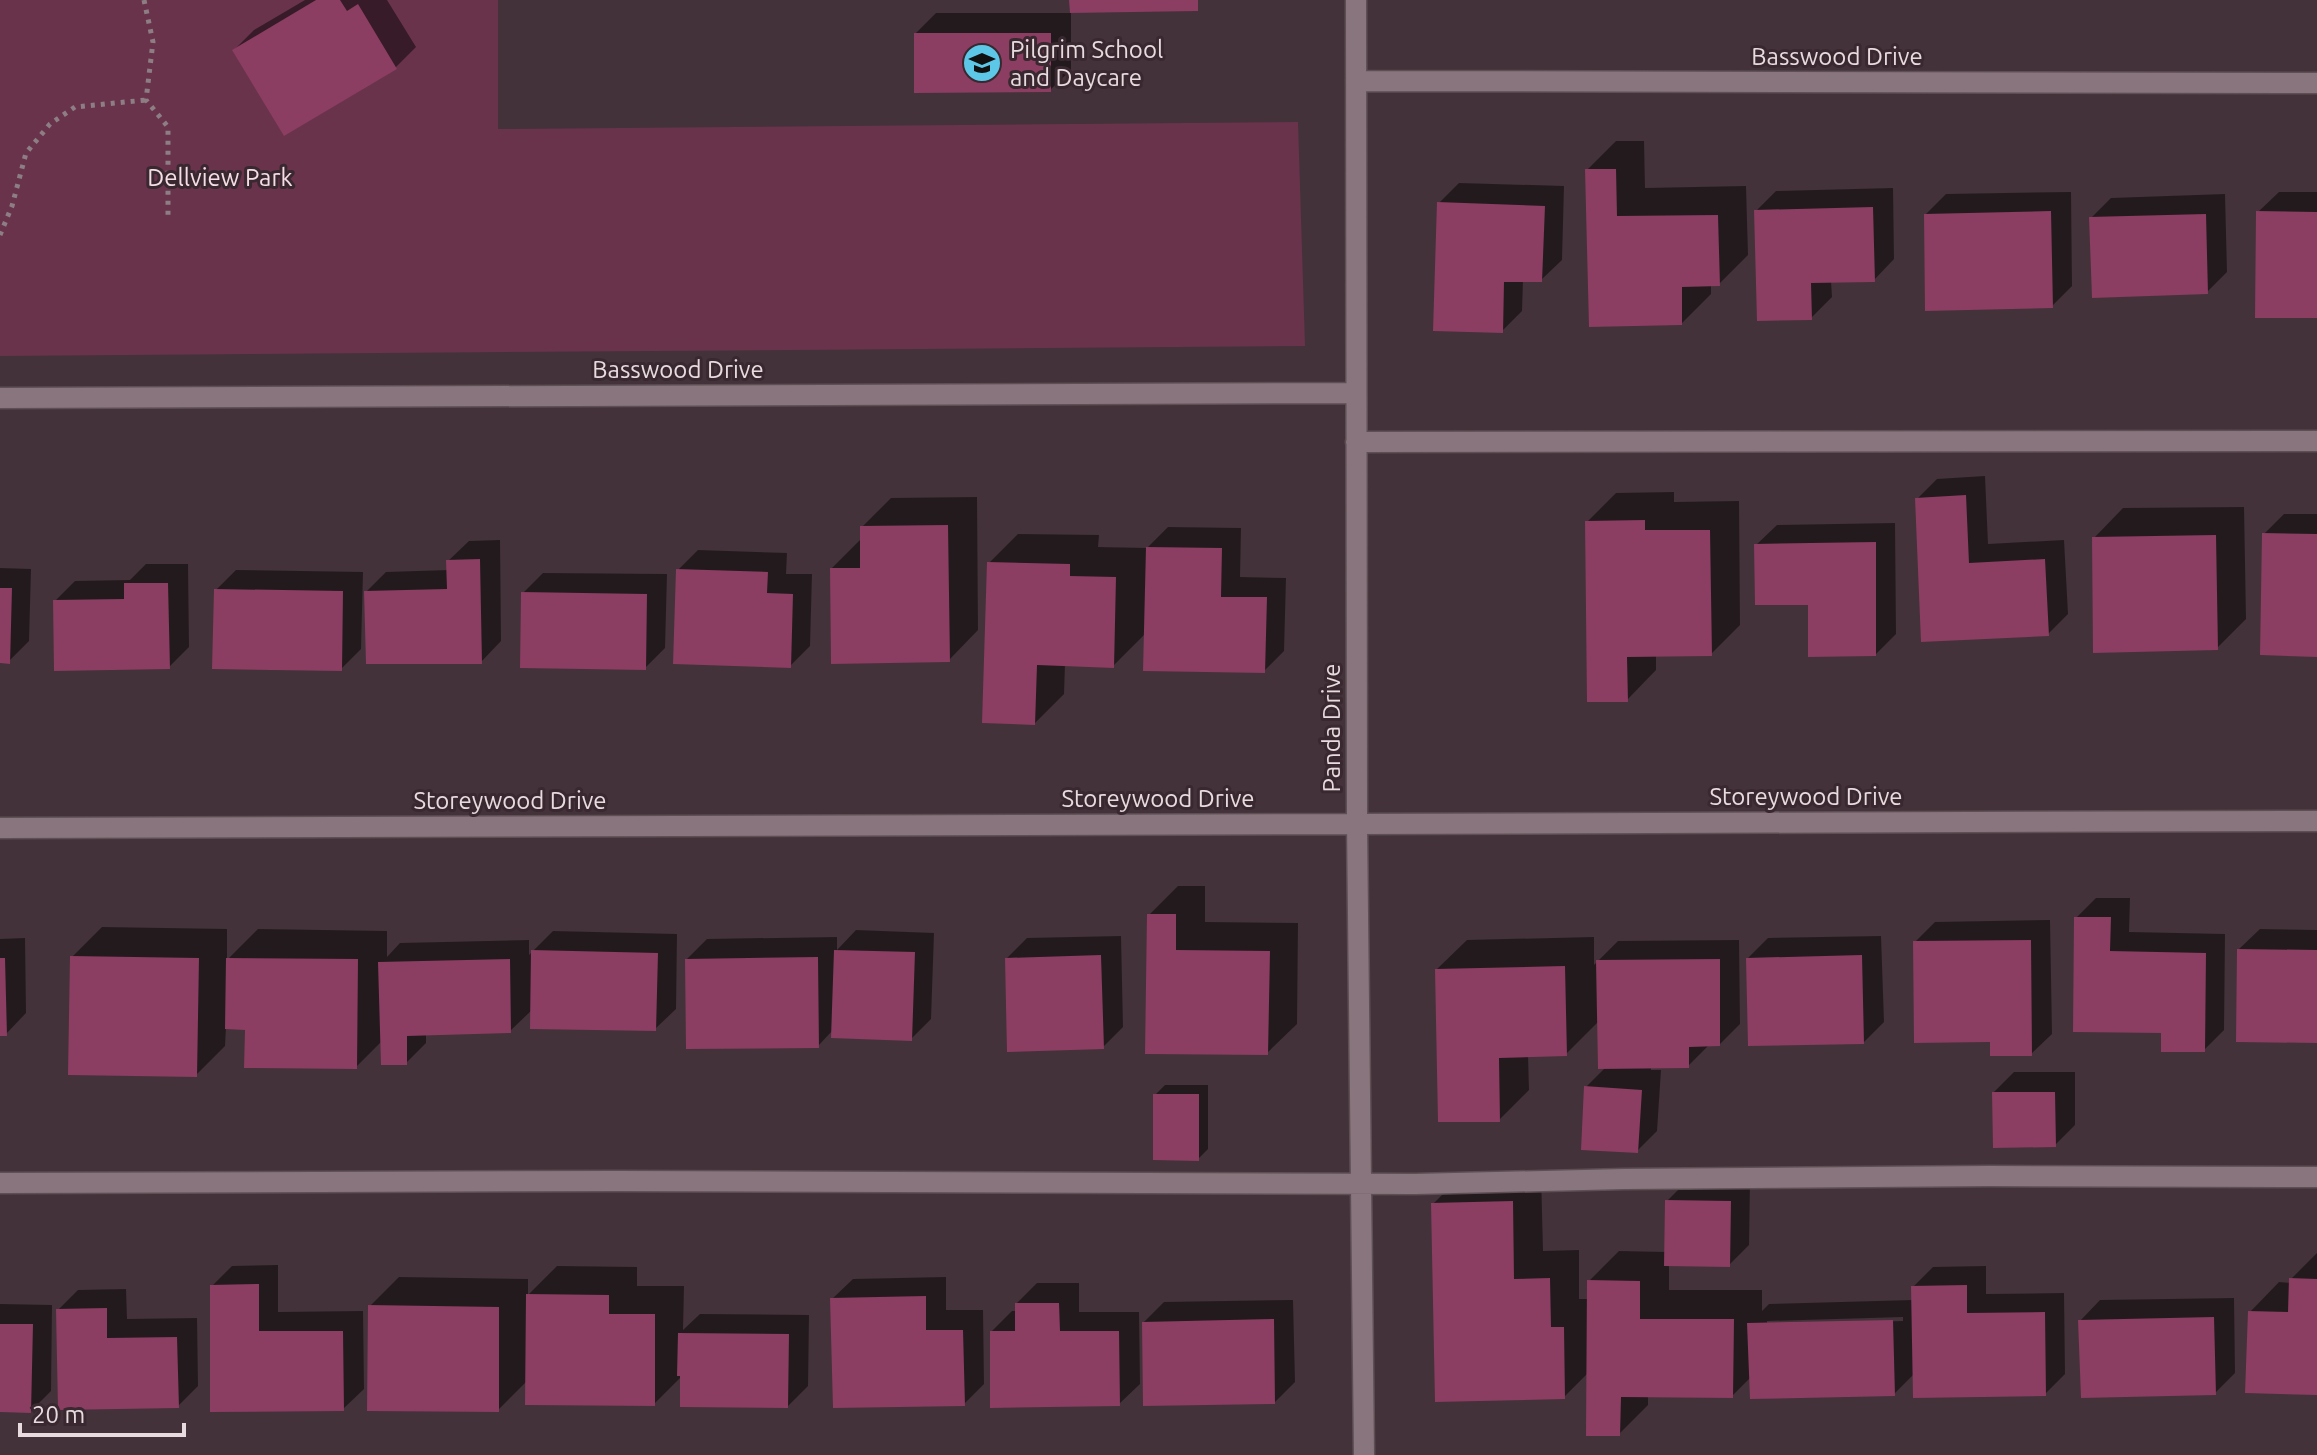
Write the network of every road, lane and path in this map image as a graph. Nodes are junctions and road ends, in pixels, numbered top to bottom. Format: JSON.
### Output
{"nodes":[{"id":1,"x":144,"y":0,"type":"edge"},
{"id":2,"x":1356,"y":0,"type":"edge"},
{"id":3,"x":1356,"y":81,"type":"junction"},
{"id":4,"x":2317,"y":83,"type":"edge"},
{"id":5,"x":146,"y":100,"type":"junction"},
{"id":6,"x":168,"y":215,"type":"dead end"},
{"id":7,"x":0,"y":235,"type":"edge"},
{"id":8,"x":1356,"y":393,"type":"junction"},
{"id":9,"x":0,"y":398,"type":"edge"},
{"id":10,"x":2317,"y":441,"type":"edge"},
{"id":11,"x":1356,"y":442,"type":"junction"},
{"id":12,"x":2317,"y":821,"type":"edge"},
{"id":13,"x":1357,"y":824,"type":"junction"},
{"id":14,"x":0,"y":828,"type":"edge"},
{"id":15,"x":2317,"y":1177,"type":"edge"},
{"id":16,"x":0,"y":1183,"type":"edge"},
{"id":17,"x":1361,"y":1183,"type":"junction"},
{"id":18,"x":1364,"y":1455,"type":"edge"}],
"edges":[{"from":1,"to":5,"type":"path"},
{"from":2,"to":3,"type":"street","name":"Panda Drive"},
{"from":3,"to":4,"type":"street","name":"Basswood Drive"},
{"from":3,"to":8,"type":"street","name":"Panda Drive"},
{"from":5,"to":6,"type":"path"},
{"from":5,"to":7,"type":"path"},
{"from":8,"to":9,"type":"street","name":"Basswood Drive"},
{"from":8,"to":11,"type":"street","name":"Panda Drive"},
{"from":10,"to":11,"type":"street"},
{"from":11,"to":13,"type":"street","name":"Panda Drive"},
{"from":12,"to":13,"type":"street","name":"Storeywood Drive"},
{"from":13,"to":14,"type":"street","name":"Storeywood Drive"},
{"from":13,"to":17,"type":"street","name":"Panda Drive"},
{"from":15,"to":17,"type":"street"},
{"from":16,"to":17,"type":"street"},
{"from":17,"to":18,"type":"street","name":"Panda Drive"}]}
